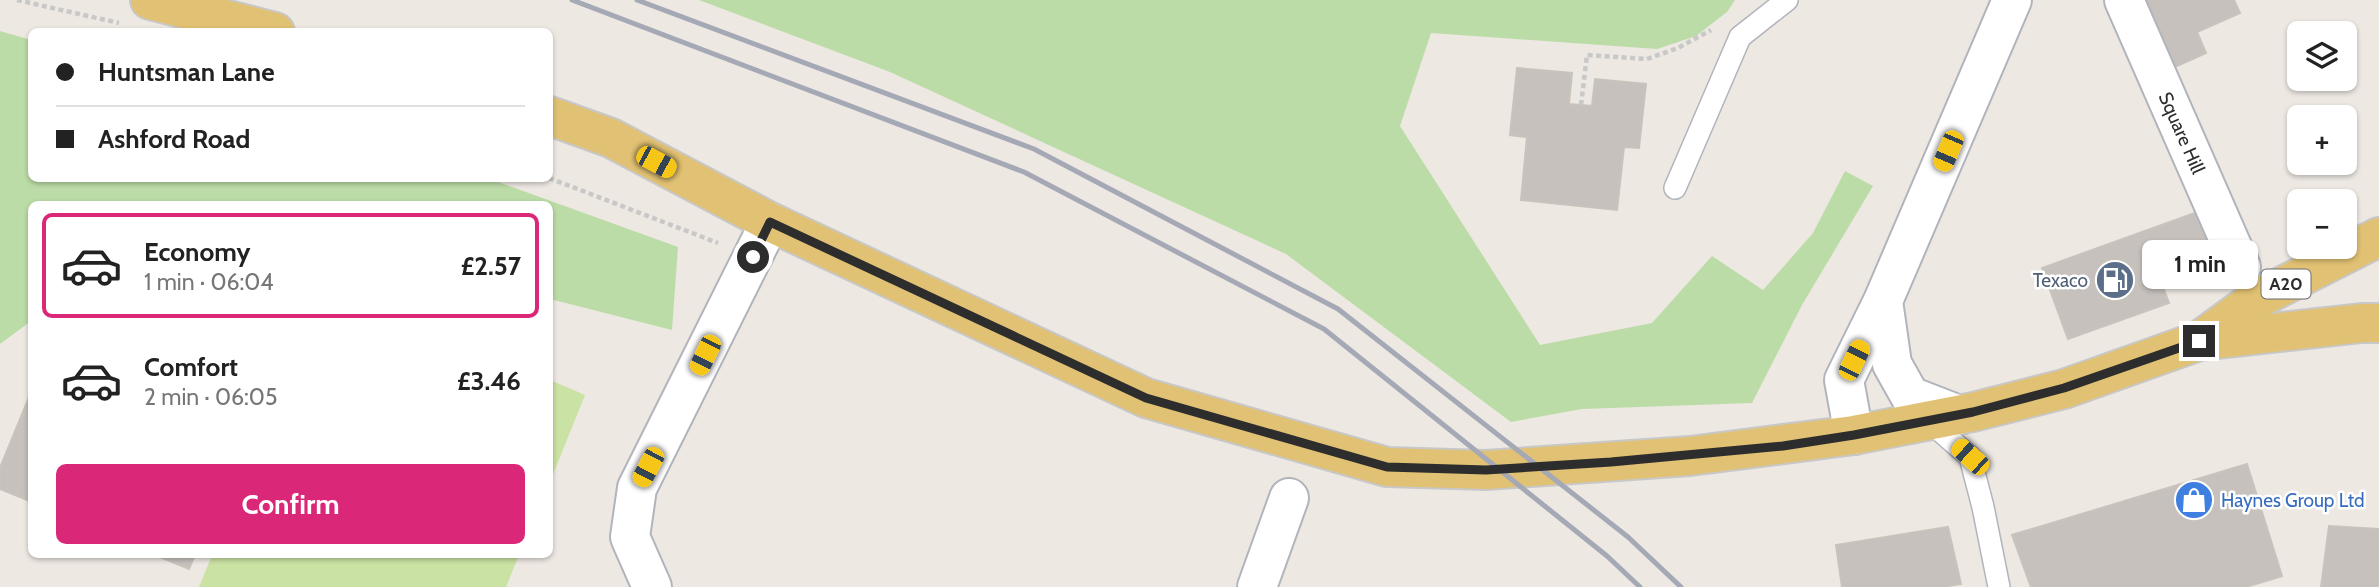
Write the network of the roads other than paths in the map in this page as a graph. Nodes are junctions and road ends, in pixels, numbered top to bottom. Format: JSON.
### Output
{"nodes":[{"id":1,"x":150,"y":0,"type":"edge"},
{"id":2,"x":1787,"y":0,"type":"edge"},
{"id":3,"x":2012,"y":0,"type":"edge"},
{"id":4,"x":2124,"y":0,"type":"edge"},
{"id":5,"x":259,"y":28,"type":"edge"},
{"id":6,"x":553,"y":117,"type":"edge"},
{"id":7,"x":1675,"y":188,"type":"dead end"},
{"id":8,"x":770,"y":222,"type":"junction"},
{"id":9,"x":2379,"y":237,"type":"edge"},
{"id":10,"x":2241,"y":267,"type":"dead end"},
{"id":11,"x":1883,"y":301,"type":"junction"},
{"id":12,"x":2379,"y":324,"type":"edge"},
{"id":13,"x":2199,"y":341,"type":"junction"},
{"id":14,"x":1944,"y":418,"type":"junction"},
{"id":15,"x":1854,"y":435,"type":"junction"},
{"id":16,"x":1289,"y":498,"type":"dead end"},
{"id":17,"x":652,"y":587,"type":"edge"},
{"id":18,"x":1257,"y":587,"type":"edge"},
{"id":19,"x":1999,"y":587,"type":"edge"}],
"edges":[{"from":1,"to":5,"type":"main road"},
{"from":2,"to":7,"type":"lane"},
{"from":3,"to":11,"type":"street"},
{"from":4,"to":10,"type":"street","name":"Square Hill"},
{"from":6,"to":8,"type":"main road","number":"A20"},
{"from":8,"to":15,"type":"main road","number":"A20"},
{"from":8,"to":17,"type":"street"},
{"from":9,"to":13,"type":"main road","number":"A20"},
{"from":11,"to":14,"type":"street"},
{"from":11,"to":15,"type":"street"},
{"from":12,"to":13,"type":"main road","number":"A20"},
{"from":13,"to":14,"type":"main road","number":"A20"},
{"from":14,"to":15,"type":"main road","number":"A20"},
{"from":14,"to":19,"type":"lane"},
{"from":16,"to":18,"type":"street"}]}
